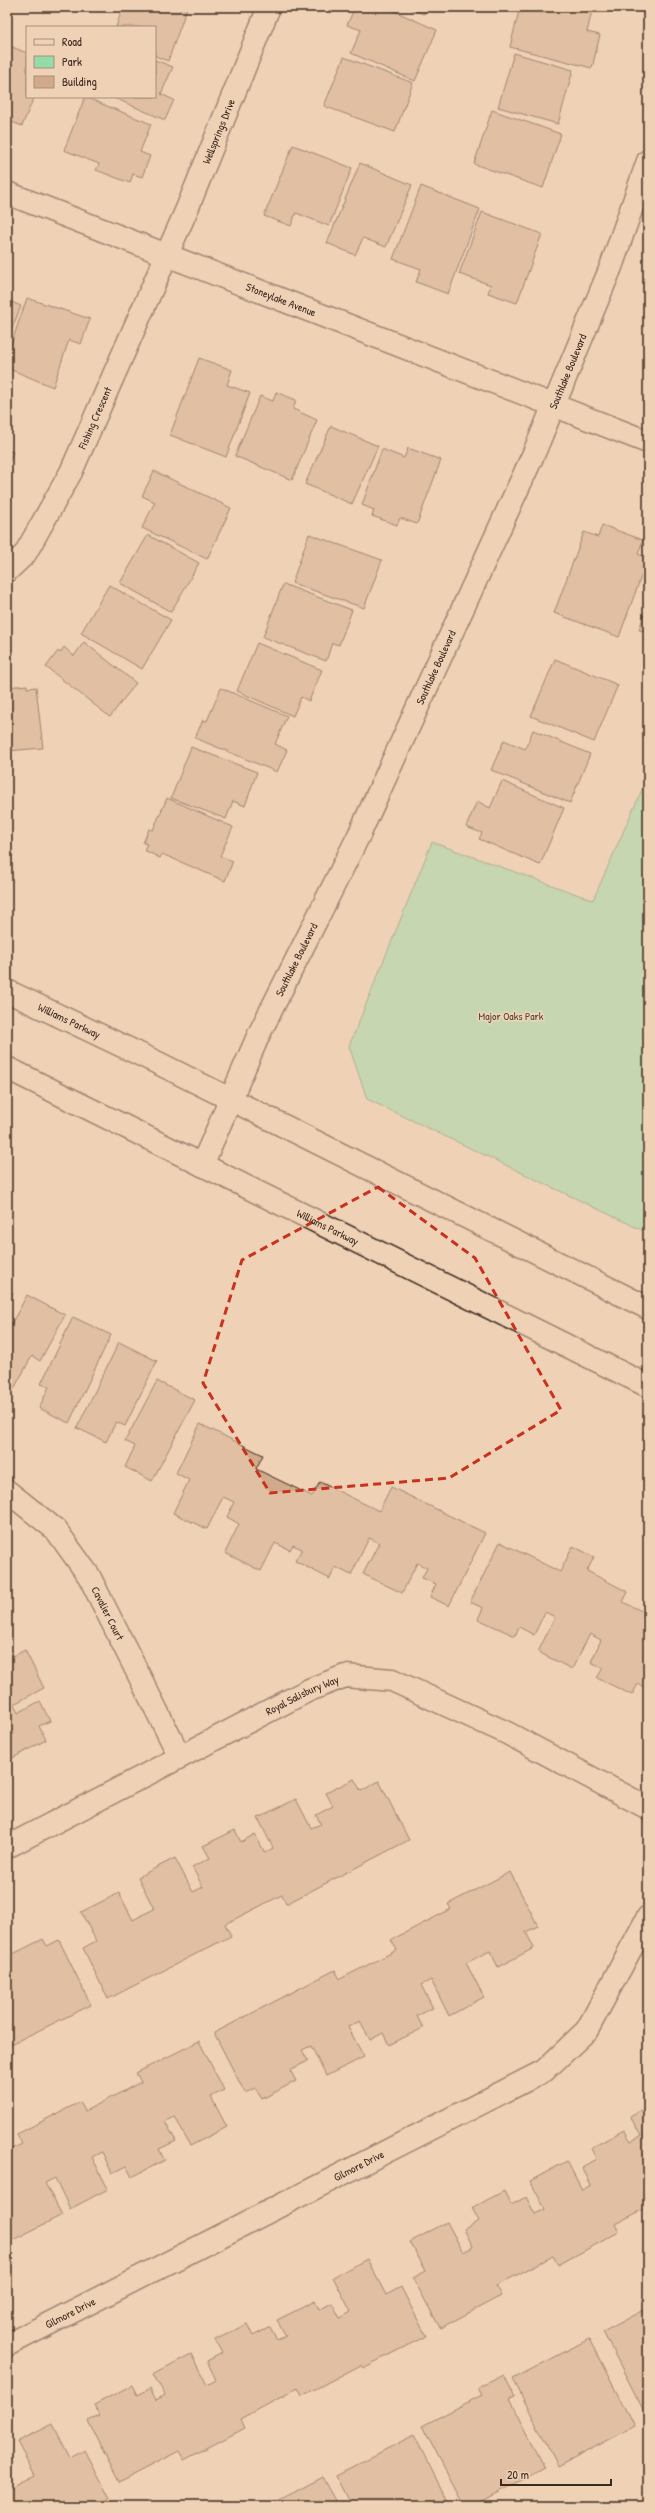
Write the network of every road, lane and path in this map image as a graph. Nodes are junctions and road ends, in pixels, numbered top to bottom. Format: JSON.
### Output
{"nodes":[{"id":1,"x":269,"y":7,"type":"edge"},
{"id":2,"x":648,"y":161,"type":"edge"},
{"id":3,"x":7,"y":194,"type":"edge"},
{"id":4,"x":166,"y":254,"type":"junction"},
{"id":5,"x":554,"y":406,"type":"junction"},
{"id":6,"x":648,"y":442,"type":"edge"},
{"id":7,"x":7,"y":572,"type":"edge"},
{"id":8,"x":7,"y":991,"type":"edge"},
{"id":9,"x":7,"y":1068,"type":"edge"},
{"id":10,"x":231,"y":1100,"type":"junction"},
{"id":11,"x":202,"y":1165,"type":"junction"},
{"id":12,"x":648,"y":1308,"type":"edge"},
{"id":13,"x":648,"y":1386,"type":"edge"},
{"id":14,"x":7,"y":1491,"type":"edge"},
{"id":15,"x":180,"y":1757,"type":"junction"},
{"id":16,"x":648,"y":1808,"type":"edge"},
{"id":17,"x":7,"y":1847,"type":"edge"},
{"id":18,"x":648,"y":1917,"type":"edge"},
{"id":19,"x":7,"y":2345,"type":"edge"}],
"edges":[{"from":1,"to":4,"type":"street","name":"Wellsprings Drive"},
{"from":2,"to":5,"type":"street","name":"Southlake Boulevard"},
{"from":3,"to":4,"type":"street","name":"Stoneylake Avenue"},
{"from":4,"to":5,"type":"street","name":"Stoneylake Avenue"},
{"from":4,"to":7,"type":"street","name":"Fishing Crescent"},
{"from":5,"to":6,"type":"street","name":"Stoneylake Avenue"},
{"from":5,"to":10,"type":"street","name":"Southlake Boulevard"},
{"from":8,"to":10,"type":"street","name":"Williams Parkway"},
{"from":9,"to":11,"type":"street","name":"Williams Parkway"},
{"from":10,"to":11,"type":"street","name":"Southlake Boulevard"},
{"from":10,"to":12,"type":"street","name":"Williams Parkway"},
{"from":11,"to":13,"type":"street","name":"Williams Parkway"},
{"from":14,"to":15,"type":"street","name":"Cavalier Court"},
{"from":15,"to":16,"type":"street","name":"Royal Salisbury Way"},
{"from":15,"to":17,"type":"street","name":"Royal Salisbury Way"},
{"from":18,"to":19,"type":"street","name":"Gilmore Drive"}]}
